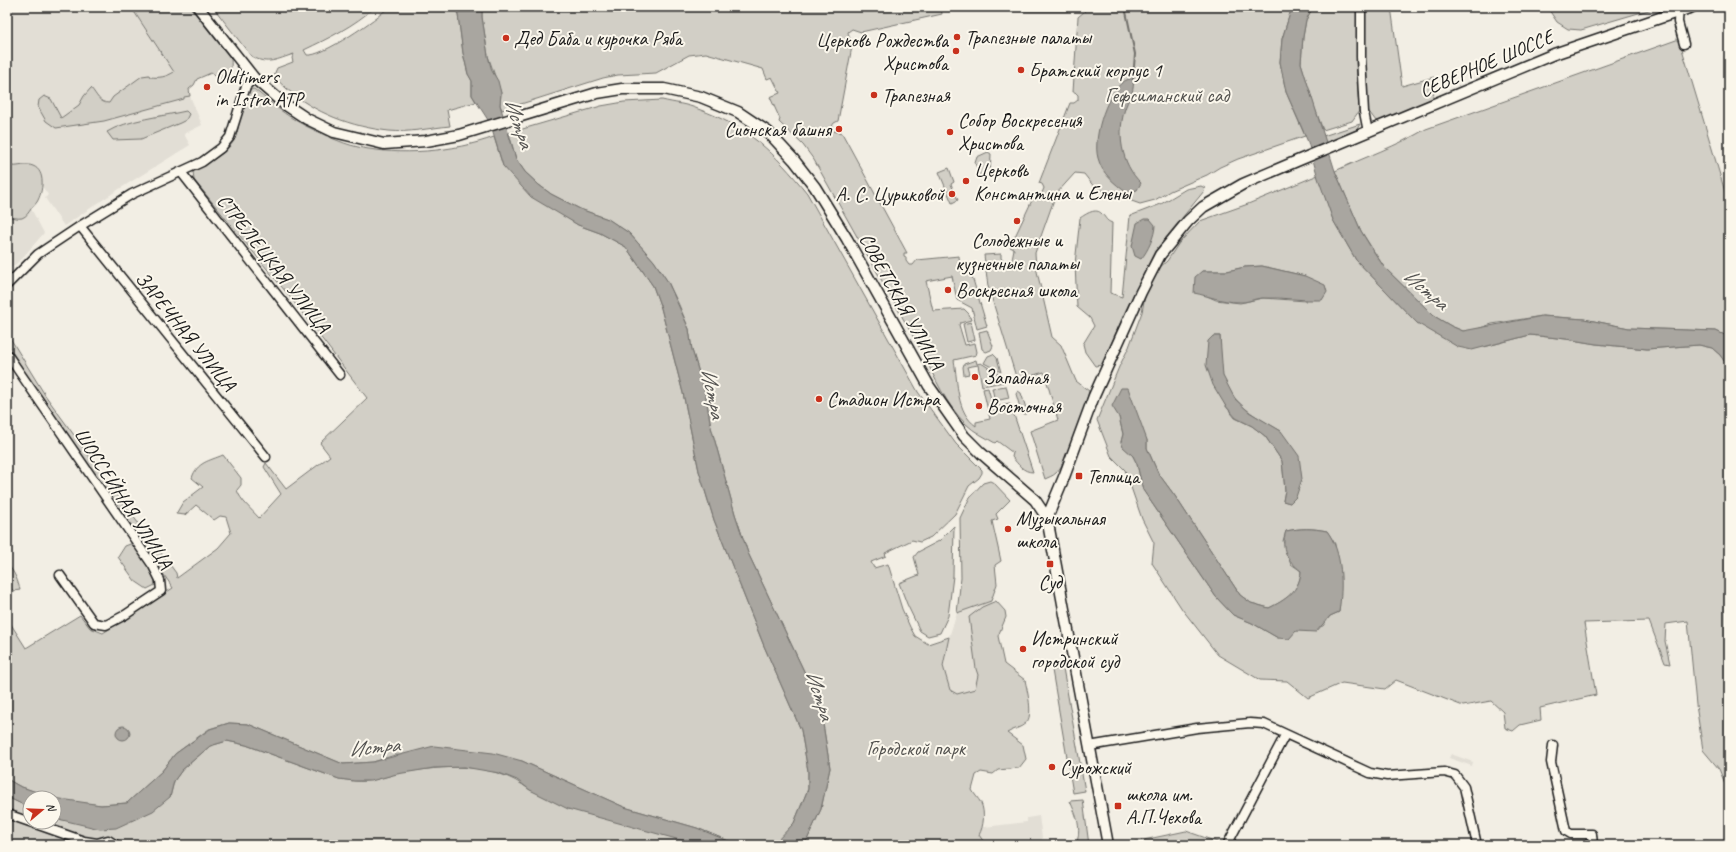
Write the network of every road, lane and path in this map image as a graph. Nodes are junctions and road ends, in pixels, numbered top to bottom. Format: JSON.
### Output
{"nodes":[{"id":1,"x":198,"y":7,"type":"edge"},
{"id":2,"x":1361,"y":7,"type":"edge"},
{"id":3,"x":1692,"y":7,"type":"edge"},
{"id":4,"x":1680,"y":9,"type":"edge"},
{"id":5,"x":1684,"y":44,"type":"dead end"},
{"id":6,"x":254,"y":78,"type":"junction"},
{"id":7,"x":1368,"y":132,"type":"junction"},
{"id":8,"x":181,"y":172,"type":"junction"},
{"id":9,"x":80,"y":226,"type":"junction"},
{"id":10,"x":7,"y":285,"type":"edge"},
{"id":11,"x":7,"y":354,"type":"edge"},
{"id":12,"x":340,"y":375,"type":"dead end"},
{"id":13,"x":266,"y":457,"type":"dead end"},
{"id":14,"x":1047,"y":518,"type":"junction"},
{"id":15,"x":60,"y":576,"type":"dead end"},
{"id":16,"x":1285,"y":735,"type":"junction"},
{"id":17,"x":1553,"y":745,"type":"dead end"},
{"id":18,"x":1089,"y":746,"type":"junction"},
{"id":19,"x":7,"y":814,"type":"edge"},
{"id":20,"x":116,"y":845,"type":"edge"},
{"id":21,"x":1108,"y":845,"type":"edge"},
{"id":22,"x":1227,"y":845,"type":"edge"},
{"id":23,"x":1477,"y":845,"type":"edge"},
{"id":24,"x":1593,"y":845,"type":"edge"}],
"edges":[{"from":1,"to":6,"type":"main road","name":"СОВЕТСКАЯ УЛИЦА"},
{"from":2,"to":7,"type":"street"},
{"from":3,"to":4,"type":"main road","name":"СЕВЕРНОЕ ШОССЕ"},
{"from":4,"to":5,"type":"street"},
{"from":4,"to":7,"type":"main road","name":"СЕВЕРНОЕ ШОССЕ"},
{"from":6,"to":8,"type":"street"},
{"from":6,"to":14,"type":"main road","name":"СОВЕТСКАЯ УЛИЦА"},
{"from":7,"to":14,"type":"main road","name":"СЕВЕРНОЕ ШОССЕ"},
{"from":8,"to":9,"type":"street"},
{"from":8,"to":12,"type":"street","name":"СТРЕЛЕЦКАЯ УЛИЦА"},
{"from":9,"to":10,"type":"street"},
{"from":9,"to":13,"type":"street","name":"ЗАРЕЧНАЯ УЛИЦА"},
{"from":11,"to":15,"type":"street","name":"ШОССЕЙНАЯ УЛИЦА"},
{"from":14,"to":18,"type":"main road","name":"СОВЕТСКАЯ УЛИЦА"},
{"from":16,"to":18,"type":"street"},
{"from":16,"to":22,"type":"street"},
{"from":16,"to":23,"type":"street"},
{"from":17,"to":24,"type":"street"},
{"from":18,"to":21,"type":"main road","name":"СОВЕТСКАЯ УЛИЦА"},
{"from":19,"to":20,"type":"street"}]}
